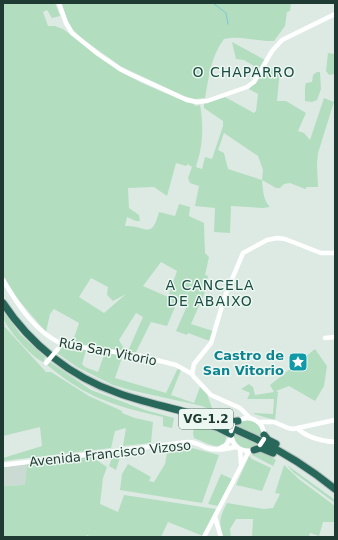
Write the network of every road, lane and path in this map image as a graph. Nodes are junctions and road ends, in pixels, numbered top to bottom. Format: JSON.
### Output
{"nodes":[{"id":1,"x":59,"y":3,"type":"edge"},
{"id":2,"x":335,"y":14,"type":"edge"},
{"id":3,"x":335,"y":252,"type":"edge"},
{"id":4,"x":3,"y":280,"type":"edge"},
{"id":5,"x":3,"y":303,"type":"edge"},
{"id":6,"x":335,"y":337,"type":"edge"},
{"id":7,"x":325,"y":338,"type":"dead end"},
{"id":8,"x":62,"y":344,"type":"junction"},
{"id":9,"x":44,"y":364,"type":"dead end"},
{"id":10,"x":68,"y":368,"type":"junction"},
{"id":11,"x":192,"y":374,"type":"junction"},
{"id":12,"x":106,"y":389,"type":"junction"},
{"id":13,"x":235,"y":407,"type":"junction"},
{"id":14,"x":250,"y":418,"type":"junction"},
{"id":15,"x":335,"y":420,"type":"edge"},
{"id":16,"x":237,"y":422,"type":"junction"},
{"id":17,"x":259,"y":422,"type":"junction"},
{"id":18,"x":281,"y":425,"type":"junction"},
{"id":19,"x":298,"y":429,"type":"junction"},
{"id":20,"x":231,"y":434,"type":"junction"},
{"id":21,"x":264,"y":435,"type":"junction"},
{"id":22,"x":335,"y":442,"type":"edge"},
{"id":23,"x":238,"y":448,"type":"junction"},
{"id":24,"x":215,"y":449,"type":"junction"},
{"id":25,"x":252,"y":450,"type":"junction"},
{"id":26,"x":3,"y":465,"type":"edge"},
{"id":27,"x":240,"y":469,"type":"junction"},
{"id":28,"x":335,"y":485,"type":"edge"},
{"id":29,"x":335,"y":489,"type":"edge"},
{"id":30,"x":335,"y":494,"type":"edge"},
{"id":31,"x":215,"y":517,"type":"junction"},
{"id":32,"x":204,"y":537,"type":"edge"},
{"id":33,"x":221,"y":537,"type":"edge"}],
"edges":[{"from":1,"to":2,"type":"street"},
{"from":3,"to":11,"type":"street"},
{"from":4,"to":8,"type":"street","name":"Rúa San Vitorio"},
{"from":5,"to":10,"type":"highway","number":"VG-1.2"},
{"from":6,"to":7,"type":"street"},
{"from":8,"to":9,"type":"street","bridge":true},
{"from":8,"to":11,"type":"street","name":"Rúa San Vitorio"},
{"from":10,"to":12,"type":"highway","number":"VG-1.2"},
{"from":10,"to":16,"type":"highway"},
{"from":11,"to":13,"type":"street","name":"Rúa San Vitorio"},
{"from":12,"to":20,"type":"highway"},
{"from":12,"to":29,"type":"highway","number":"VG-1.2"},
{"from":13,"to":14,"type":"street","name":"Rúa San Vitorio"},
{"from":13,"to":16,"type":"street"},
{"from":14,"to":16,"type":"street"},
{"from":14,"to":17,"type":"street"},
{"from":15,"to":19,"type":"street"},
{"from":16,"to":20,"type":"street","bridge":true},
{"from":17,"to":18,"type":"street"},
{"from":17,"to":21,"type":"street"},
{"from":18,"to":19,"type":"street"},
{"from":18,"to":21,"type":"street"},
{"from":19,"to":22,"type":"street"},
{"from":20,"to":23,"type":"street"},
{"from":20,"to":24,"type":"street"},
{"from":21,"to":25,"type":"street","bridge":true},
{"from":21,"to":28,"type":"highway"},
{"from":23,"to":24,"type":"street","name":"Avenida Francisco Vizoso"},
{"from":23,"to":25,"type":"street"},
{"from":23,"to":27,"type":"street"},
{"from":24,"to":26,"type":"street","name":"Avenida Francisco Vizoso"},
{"from":25,"to":27,"type":"street"},
{"from":25,"to":30,"type":"highway"},
{"from":27,"to":31,"type":"street"},
{"from":31,"to":32,"type":"street"},
{"from":31,"to":33,"type":"street"}]}
